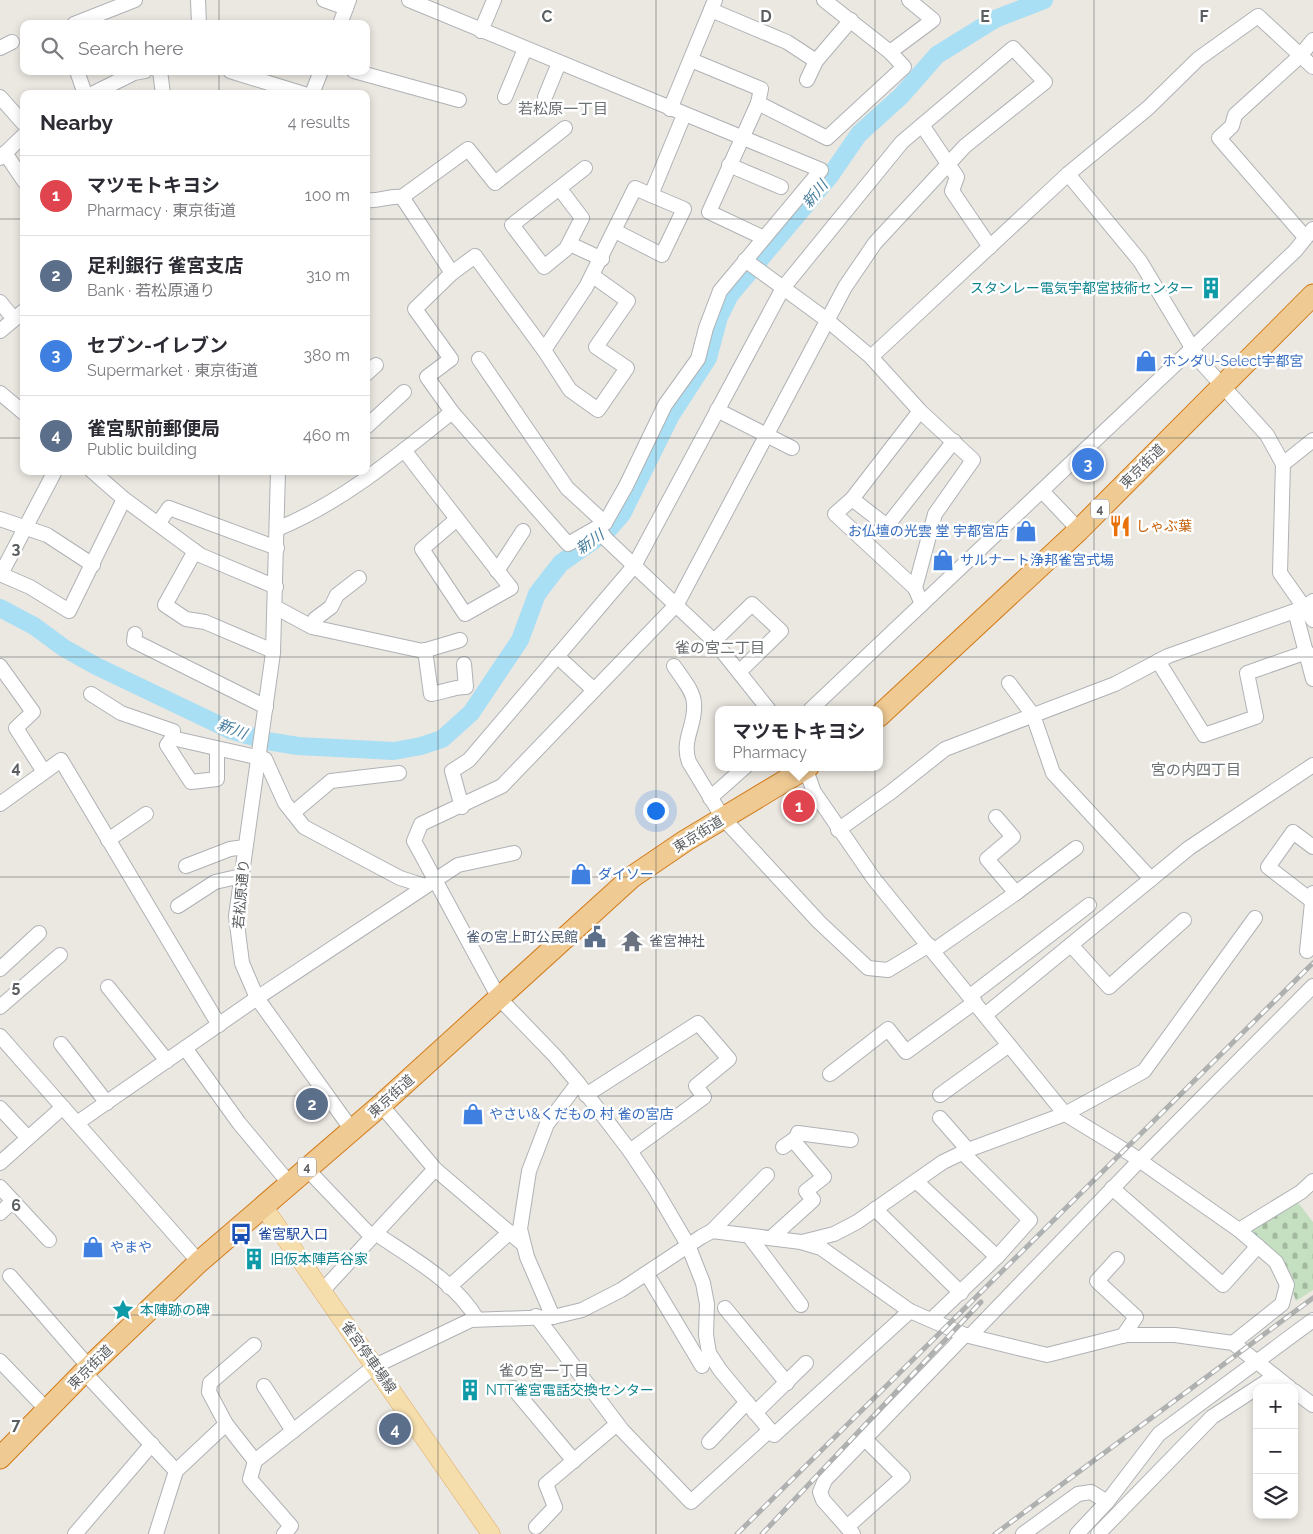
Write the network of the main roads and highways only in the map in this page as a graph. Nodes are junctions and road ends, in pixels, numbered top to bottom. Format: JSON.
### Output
{"nodes":[{"id":1,"x":1313,"y":295,"type":"edge"},
{"id":2,"x":883,"y":712,"type":"edge"},
{"id":3,"x":801,"y":771,"type":"edge"},
{"id":4,"x":263,"y":1206,"type":"junction"},
{"id":5,"x":1,"y":1456,"type":"edge"},
{"id":6,"x":491,"y":1534,"type":"edge"}],
"edges":[{"from":1,"to":2,"type":"highway","name":"東京街道","number":"4"},
{"from":3,"to":4,"type":"highway","name":"東京街道","number":"4"},
{"from":4,"to":5,"type":"highway","name":"東京街道","number":"4"},
{"from":4,"to":6,"type":"main road","name":"雀宮停車場線"}]}
